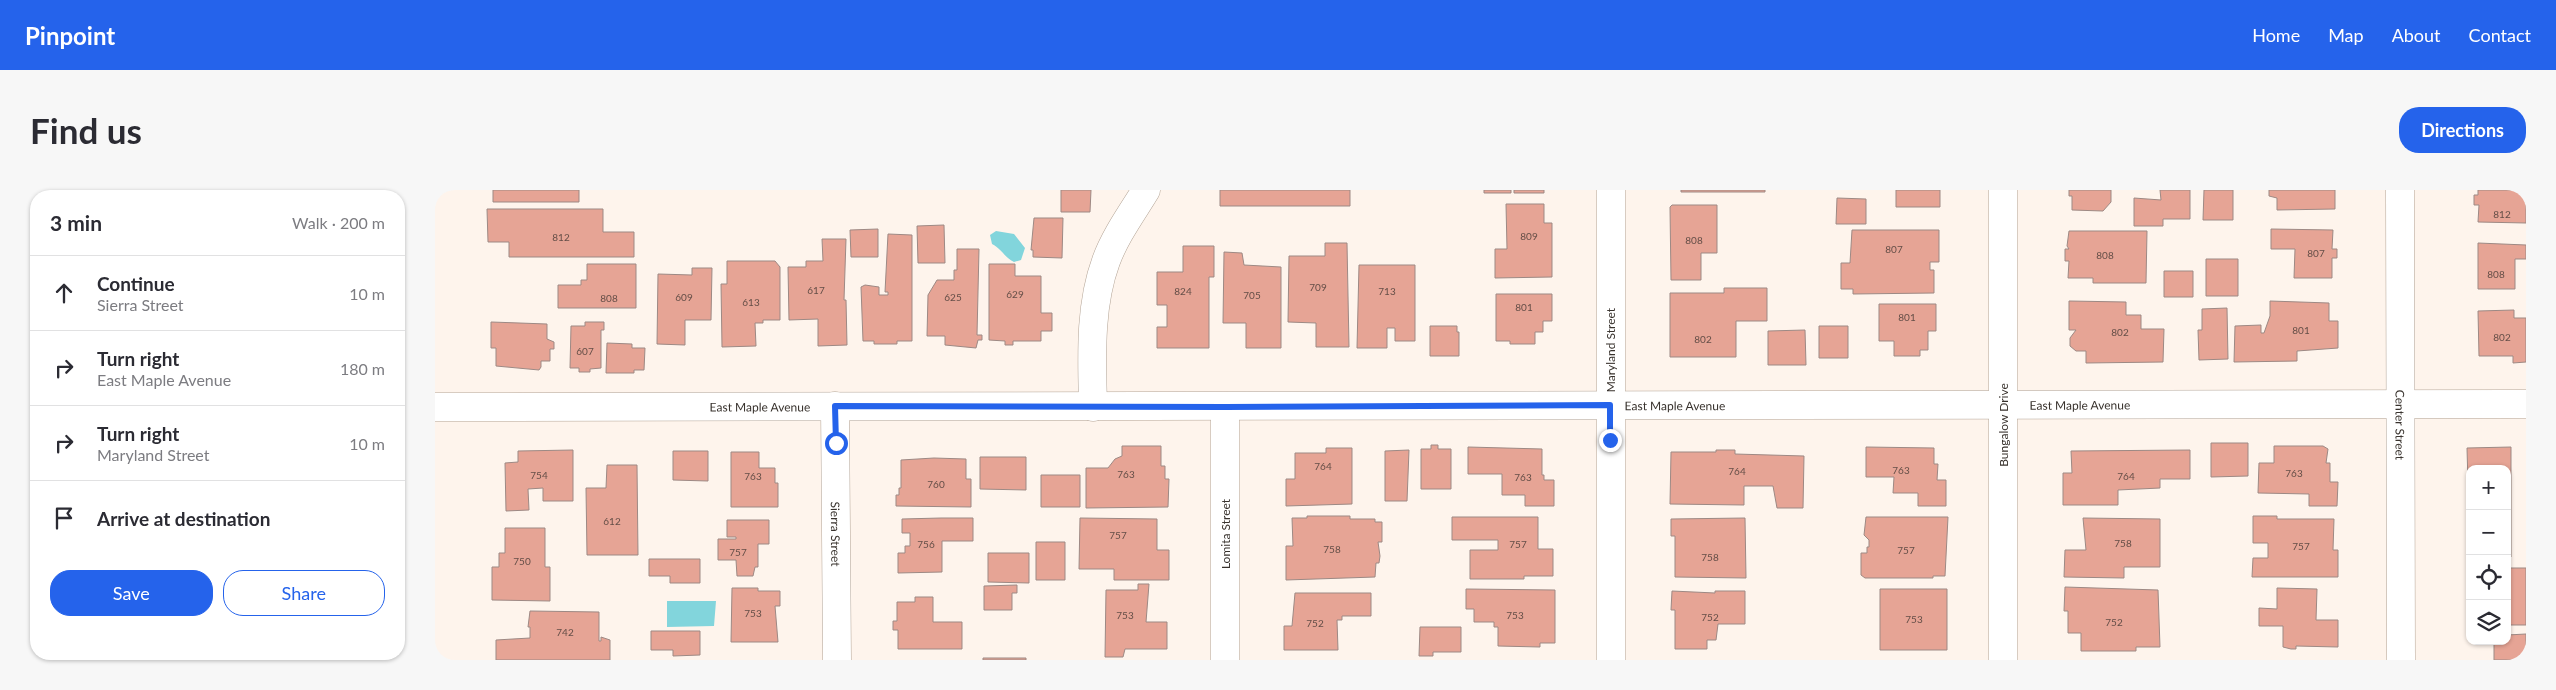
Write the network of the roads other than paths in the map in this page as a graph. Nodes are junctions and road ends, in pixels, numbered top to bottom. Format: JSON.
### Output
{"nodes":[{"id":1,"x":1146,"y":190,"type":"edge"},
{"id":2,"x":1611,"y":190,"type":"edge"},
{"id":3,"x":2003,"y":190,"type":"edge"},
{"id":4,"x":2400,"y":190,"type":"edge"},
{"id":5,"x":2003,"y":403,"type":"junction"},
{"id":6,"x":2400,"y":404,"type":"junction"},
{"id":7,"x":2526,"y":404,"type":"edge"},
{"id":8,"x":1610,"y":405,"type":"junction"},
{"id":9,"x":835,"y":406,"type":"junction"},
{"id":10,"x":435,"y":407,"type":"edge"},
{"id":11,"x":1093,"y":407,"type":"junction"},
{"id":12,"x":1225,"y":407,"type":"junction"},
{"id":13,"x":837,"y":660,"type":"edge"},
{"id":14,"x":1225,"y":660,"type":"edge"},
{"id":15,"x":1611,"y":660,"type":"edge"},
{"id":16,"x":2003,"y":660,"type":"edge"},
{"id":17,"x":2401,"y":660,"type":"edge"}],
"edges":[{"from":1,"to":11,"type":"street"},
{"from":2,"to":8,"type":"street","name":"Maryland Street"},
{"from":3,"to":5,"type":"street","name":"Bungalow Drive"},
{"from":4,"to":6,"type":"street","name":"Center Street"},
{"from":5,"to":6,"type":"street","name":"East Maple Avenue"},
{"from":5,"to":8,"type":"street","name":"East Maple Avenue"},
{"from":5,"to":16,"type":"street","name":"Bungalow Drive"},
{"from":6,"to":7,"type":"street","name":"East Maple Avenue"},
{"from":6,"to":17,"type":"street","name":"Center Street"},
{"from":8,"to":12,"type":"street","name":"East Maple Avenue"},
{"from":8,"to":15,"type":"street","name":"Maryland Street"},
{"from":9,"to":10,"type":"street","name":"East Maple Avenue"},
{"from":9,"to":11,"type":"street","name":"East Maple Avenue"},
{"from":9,"to":13,"type":"street","name":"Sierra Street"},
{"from":11,"to":12,"type":"street","name":"East Maple Avenue"},
{"from":12,"to":14,"type":"street","name":"Lomita Street"}]}
